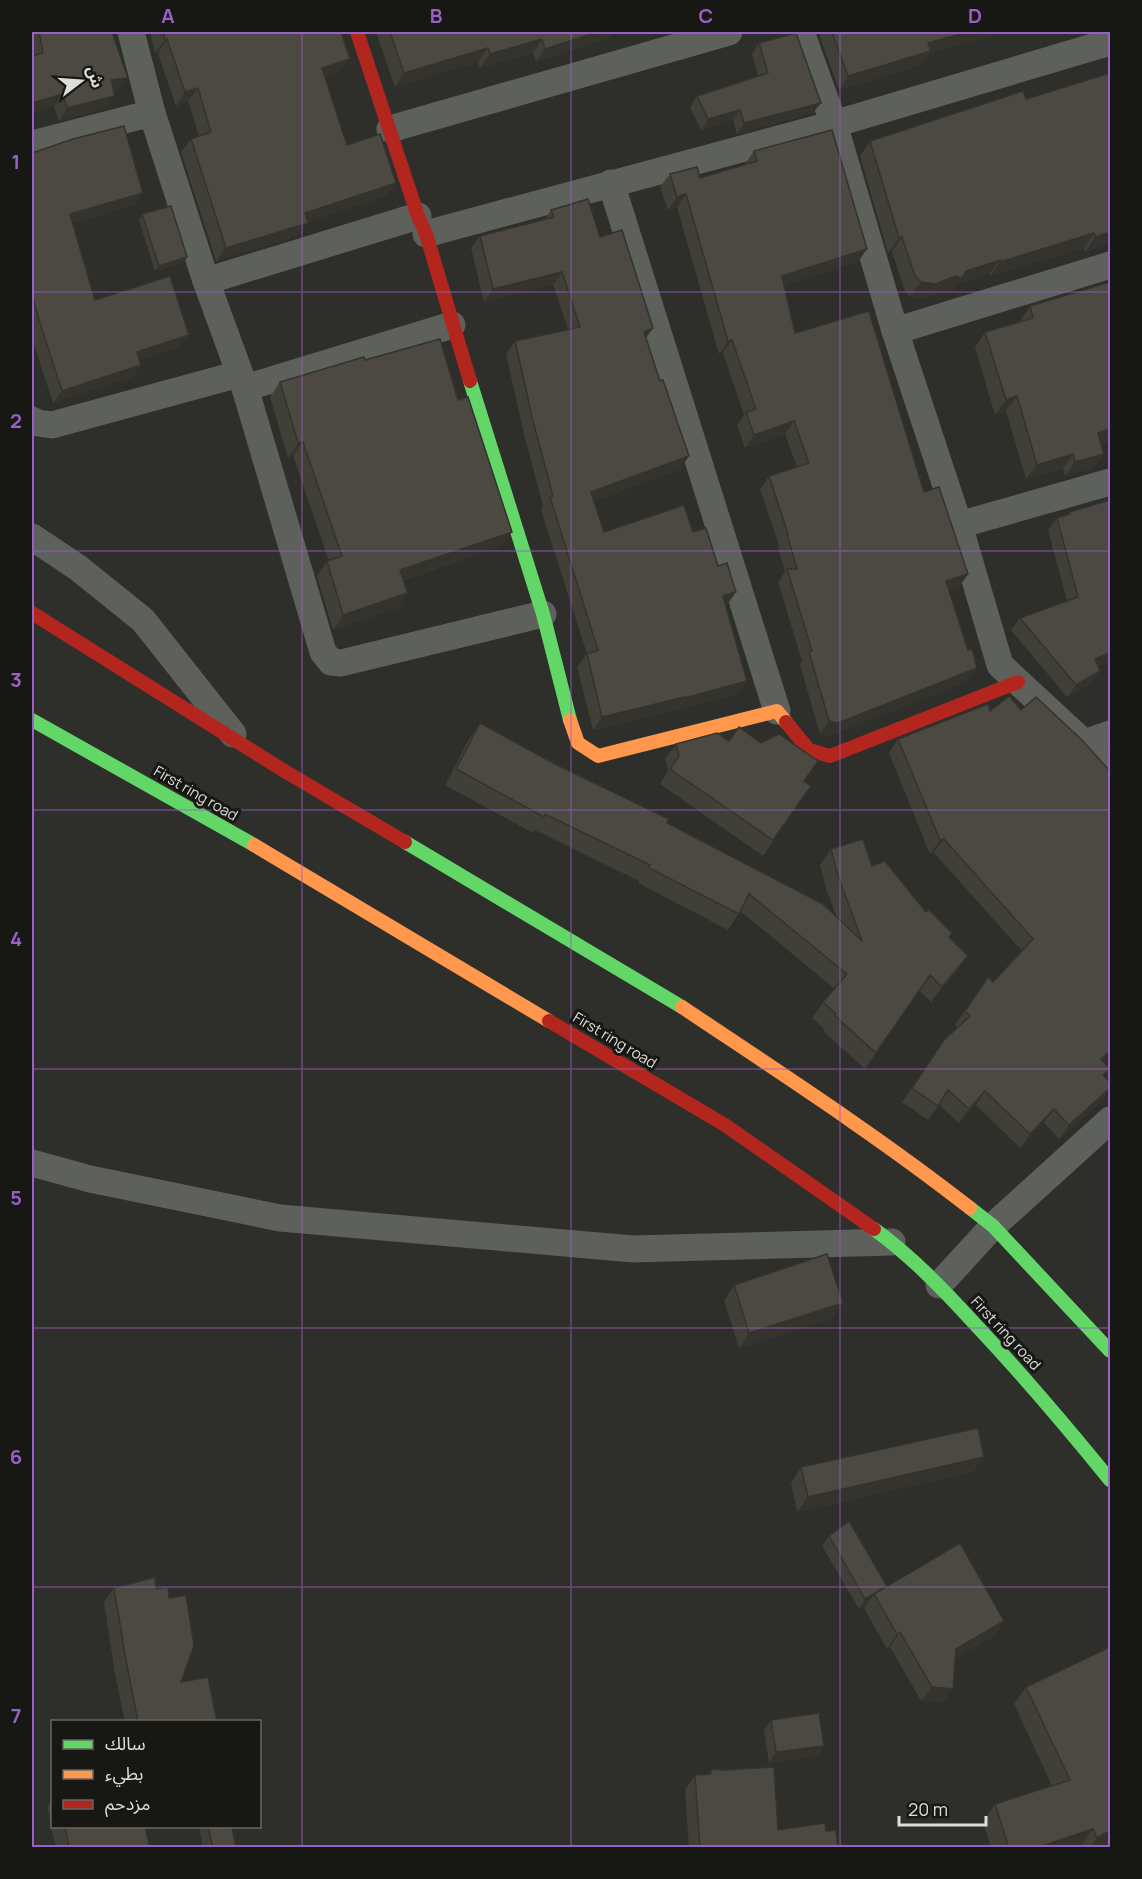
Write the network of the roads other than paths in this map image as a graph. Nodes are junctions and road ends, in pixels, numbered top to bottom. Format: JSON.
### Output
{"nodes":[{"id":1,"x":131,"y":32,"type":"edge"},
{"id":2,"x":357,"y":32,"type":"edge"},
{"id":3,"x":729,"y":32,"type":"edge"},
{"id":4,"x":801,"y":32,"type":"edge"},
{"id":5,"x":1110,"y":42,"type":"edge"},
{"id":6,"x":152,"y":113,"type":"junction"},
{"id":7,"x":834,"y":123,"type":"junction"},
{"id":8,"x":390,"y":129,"type":"junction"},
{"id":9,"x":32,"y":144,"type":"edge"},
{"id":10,"x":611,"y":183,"type":"junction"},
{"id":11,"x":422,"y":225,"type":"junction"},
{"id":12,"x":1110,"y":265,"type":"edge"},
{"id":13,"x":206,"y":280,"type":"junction"},
{"id":14,"x":452,"y":325,"type":"junction"},
{"id":15,"x":895,"y":332,"type":"junction"},
{"id":16,"x":242,"y":381,"type":"junction"},
{"id":17,"x":32,"y":420,"type":"edge"},
{"id":18,"x":1110,"y":483,"type":"edge"},
{"id":19,"x":959,"y":525,"type":"junction"},
{"id":20,"x":32,"y":537,"type":"edge"},
{"id":21,"x":32,"y":613,"type":"edge"},
{"id":22,"x":543,"y":614,"type":"junction"},
{"id":23,"x":1018,"y":682,"type":"junction"},
{"id":24,"x":777,"y":711,"type":"junction"},
{"id":25,"x":32,"y":720,"type":"edge"},
{"id":26,"x":1110,"y":734,"type":"edge"},
{"id":27,"x":1084,"y":743,"type":"junction"},
{"id":28,"x":241,"y":745,"type":"junction"},
{"id":29,"x":1110,"y":773,"type":"edge"},
{"id":30,"x":1110,"y":1120,"type":"edge"},
{"id":31,"x":32,"y":1163,"type":"edge"},
{"id":32,"x":993,"y":1226,"type":"junction"},
{"id":33,"x":892,"y":1242,"type":"junction"},
{"id":34,"x":939,"y":1285,"type":"junction"},
{"id":35,"x":1110,"y":1351,"type":"edge"},
{"id":36,"x":1110,"y":1480,"type":"edge"}],
"edges":[{"from":1,"to":6,"type":"street"},
{"from":2,"to":8,"type":"main road"},
{"from":3,"to":8,"type":"street"},
{"from":4,"to":7,"type":"street"},
{"from":5,"to":7,"type":"street"},
{"from":6,"to":9,"type":"street"},
{"from":6,"to":13,"type":"street"},
{"from":7,"to":10,"type":"street"},
{"from":7,"to":15,"type":"street"},
{"from":8,"to":11,"type":"main road"},
{"from":10,"to":11,"type":"street"},
{"from":10,"to":24,"type":"street"},
{"from":11,"to":13,"type":"street"},
{"from":11,"to":14,"type":"main road"},
{"from":12,"to":15,"type":"street"},
{"from":13,"to":16,"type":"street"},
{"from":14,"to":16,"type":"street"},
{"from":14,"to":22,"type":"main road"},
{"from":15,"to":19,"type":"street"},
{"from":16,"to":17,"type":"street"},
{"from":16,"to":22,"type":"street"},
{"from":18,"to":19,"type":"street"},
{"from":19,"to":23,"type":"street"},
{"from":20,"to":28,"type":"street"},
{"from":21,"to":28,"type":"main road"},
{"from":22,"to":24,"type":"main road"},
{"from":23,"to":24,"type":"main road"},
{"from":23,"to":27,"type":"street"},
{"from":25,"to":33,"type":"main road","name":"First ring road"},
{"from":26,"to":27,"type":"street"},
{"from":27,"to":29,"type":"street"},
{"from":28,"to":32,"type":"main road"},
{"from":30,"to":32,"type":"street"},
{"from":31,"to":33,"type":"street"},
{"from":32,"to":34,"type":"street"},
{"from":32,"to":35,"type":"main road"},
{"from":33,"to":34,"type":"main road","name":"First ring road"},
{"from":34,"to":36,"type":"main road","name":"First ring road"}]}
